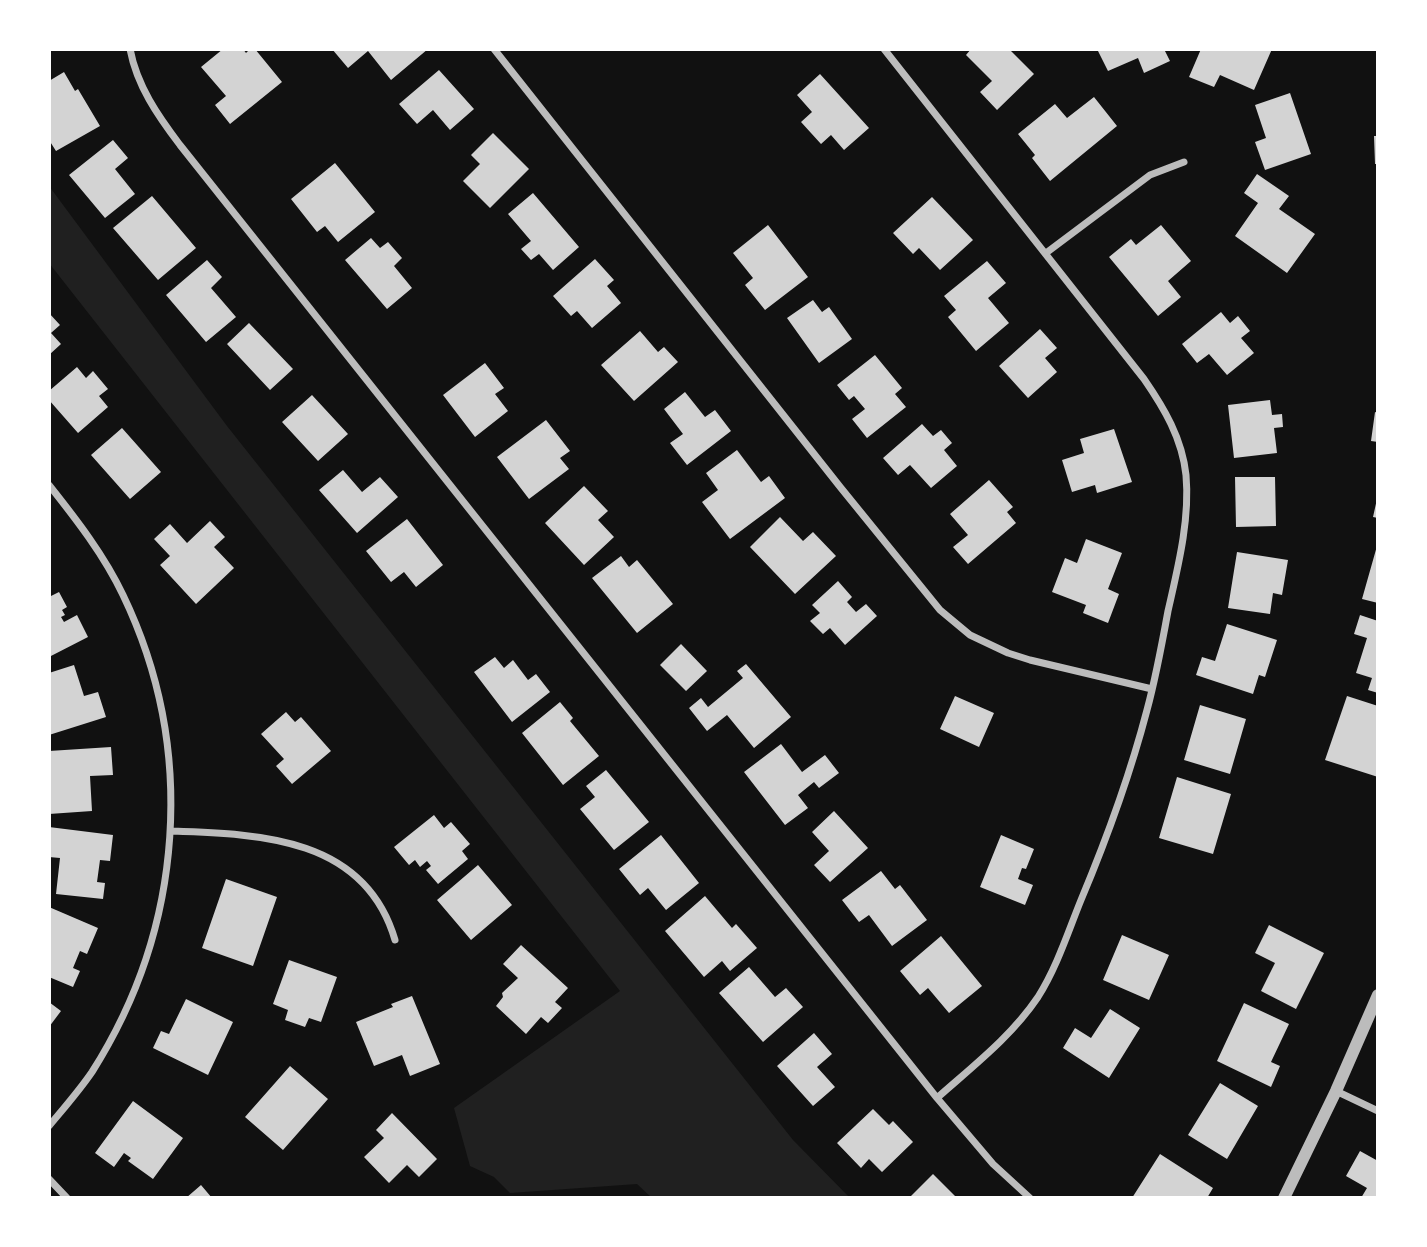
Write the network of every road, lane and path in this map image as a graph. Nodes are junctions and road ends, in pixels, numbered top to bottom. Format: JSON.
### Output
{"nodes":[{"id":1,"x":130,"y":49,"type":"edge"},
{"id":2,"x":494,"y":49,"type":"edge"},
{"id":3,"x":884,"y":49,"type":"edge"},
{"id":4,"x":1184,"y":162,"type":"dead end"},
{"id":5,"x":1046,"y":253,"type":"junction"},
{"id":6,"x":49,"y":485,"type":"edge"},
{"id":7,"x":1152,"y":689,"type":"junction"},
{"id":8,"x":171,"y":831,"type":"junction"},
{"id":9,"x":395,"y":940,"type":"dead end"},
{"id":10,"x":1378,"y":995,"type":"edge"},
{"id":11,"x":1336,"y":1091,"type":"junction"},
{"id":12,"x":937,"y":1098,"type":"junction"},
{"id":13,"x":1378,"y":1111,"type":"edge"},
{"id":14,"x":49,"y":1126,"type":"edge"},
{"id":15,"x":49,"y":1179,"type":"edge"},
{"id":16,"x":67,"y":1198,"type":"edge"},
{"id":17,"x":1030,"y":1198,"type":"edge"},
{"id":18,"x":1284,"y":1198,"type":"edge"}],
"edges":[{"from":1,"to":12,"type":"street"},
{"from":2,"to":7,"type":"street"},
{"from":3,"to":5,"type":"street"},
{"from":4,"to":5,"type":"street"},
{"from":5,"to":7,"type":"street"},
{"from":6,"to":8,"type":"street"},
{"from":7,"to":12,"type":"street"},
{"from":8,"to":9,"type":"street"},
{"from":8,"to":14,"type":"street"},
{"from":10,"to":11,"type":"street"},
{"from":11,"to":13,"type":"street"},
{"from":11,"to":18,"type":"street"},
{"from":12,"to":17,"type":"street"},
{"from":15,"to":16,"type":"street"}]}
